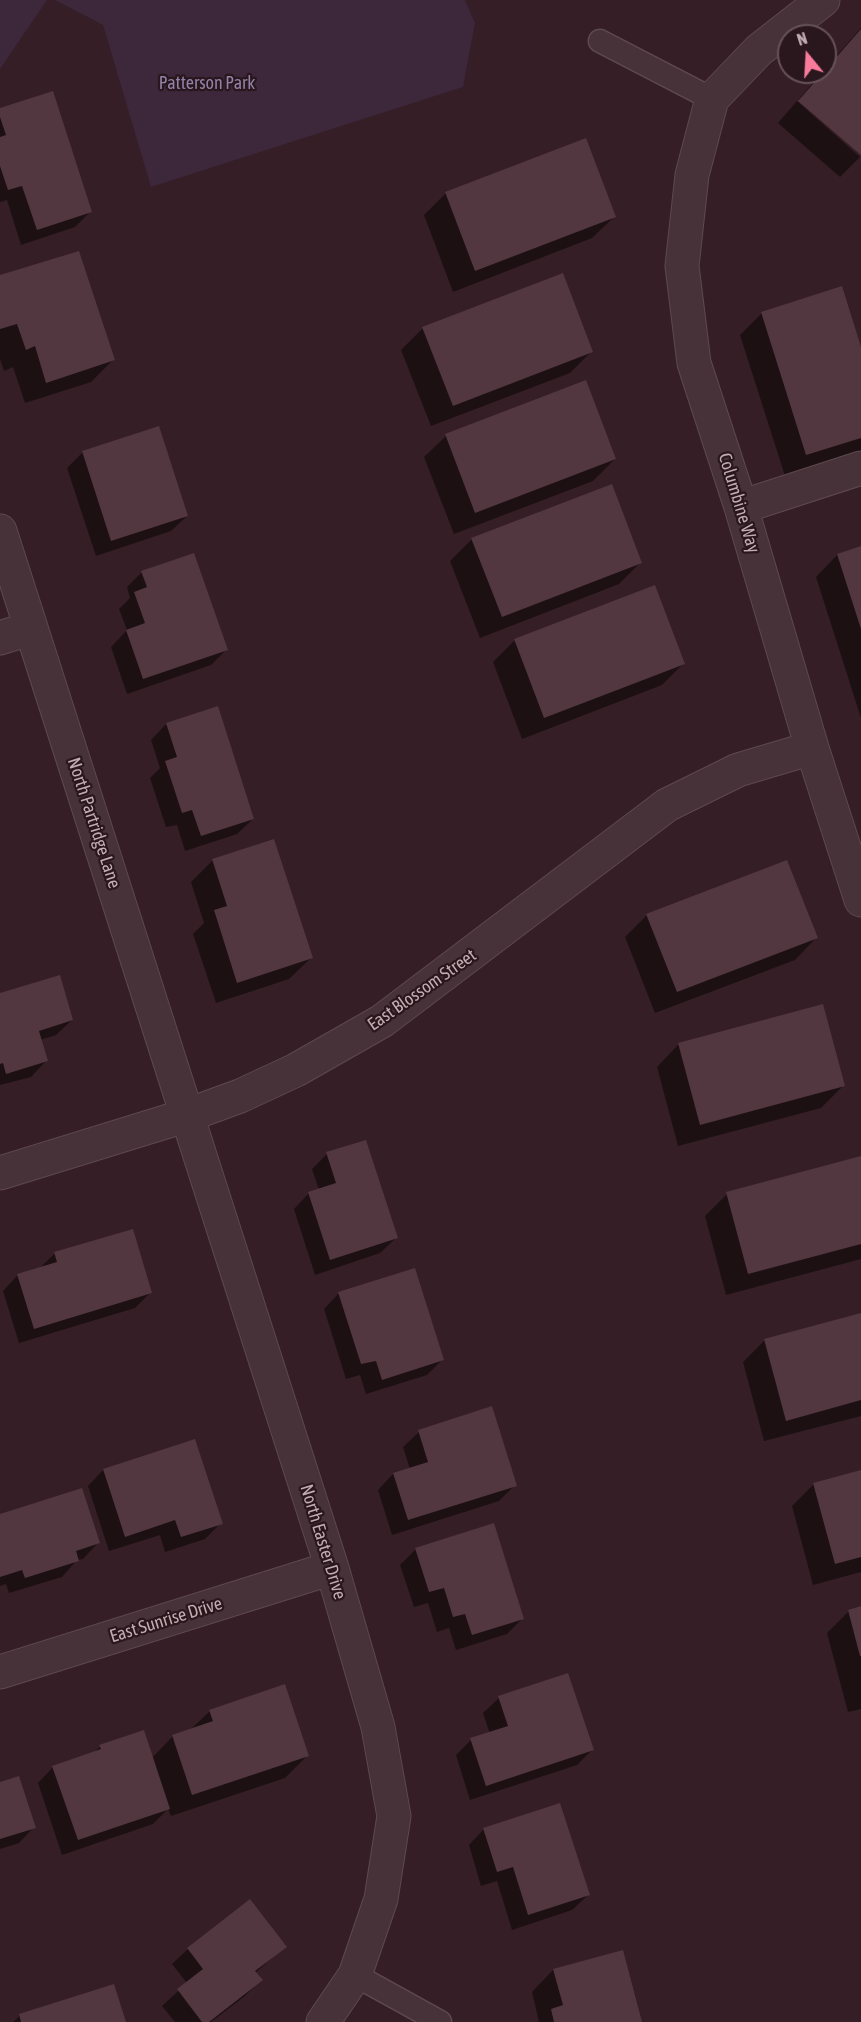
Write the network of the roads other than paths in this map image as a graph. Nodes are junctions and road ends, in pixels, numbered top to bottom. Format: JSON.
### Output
{"nodes":[{"id":1,"x":823,"y":0,"type":"edge"},
{"id":2,"x":600,"y":41,"type":"dead end"},
{"id":3,"x":712,"y":99,"type":"junction"},
{"id":4,"x":861,"y":468,"type":"edge"},
{"id":5,"x":741,"y":507,"type":"junction"},
{"id":6,"x":0,"y":531,"type":"edge"},
{"id":7,"x":31,"y":628,"type":"junction"},
{"id":8,"x":0,"y":638,"type":"edge"},
{"id":9,"x":812,"y":748,"type":"junction"},
{"id":10,"x":861,"y":900,"type":"edge"},
{"id":11,"x":188,"y":1114,"type":"junction"},
{"id":12,"x":0,"y":1173,"type":"edge"},
{"id":13,"x":332,"y":1568,"type":"junction"},
{"id":14,"x":0,"y":1672,"type":"edge"},
{"id":15,"x":355,"y":1975,"type":"junction"},
{"id":16,"x":323,"y":2022,"type":"edge"},
{"id":17,"x":440,"y":2022,"type":"edge"}],
"edges":[{"from":1,"to":3,"type":"street"},
{"from":2,"to":3,"type":"lane"},
{"from":3,"to":5,"type":"street","name":"Columbine Way"},
{"from":4,"to":5,"type":"street"},
{"from":5,"to":9,"type":"street","name":"Columbine Way"},
{"from":6,"to":7,"type":"street","name":"North Partridge Lane"},
{"from":7,"to":8,"type":"street"},
{"from":7,"to":11,"type":"street","name":"North Partridge Lane"},
{"from":9,"to":10,"type":"street","name":"Columbine Way"},
{"from":9,"to":11,"type":"street","name":"East Blossom Street"},
{"from":11,"to":12,"type":"street","name":"East Blossom Street"},
{"from":11,"to":13,"type":"street","name":"North Easter Drive"},
{"from":13,"to":14,"type":"street","name":"East Sunrise Drive"},
{"from":13,"to":15,"type":"street","name":"North Easter Drive"},
{"from":15,"to":16,"type":"street","name":"North Easter Drive"},
{"from":15,"to":17,"type":"lane"}]}
